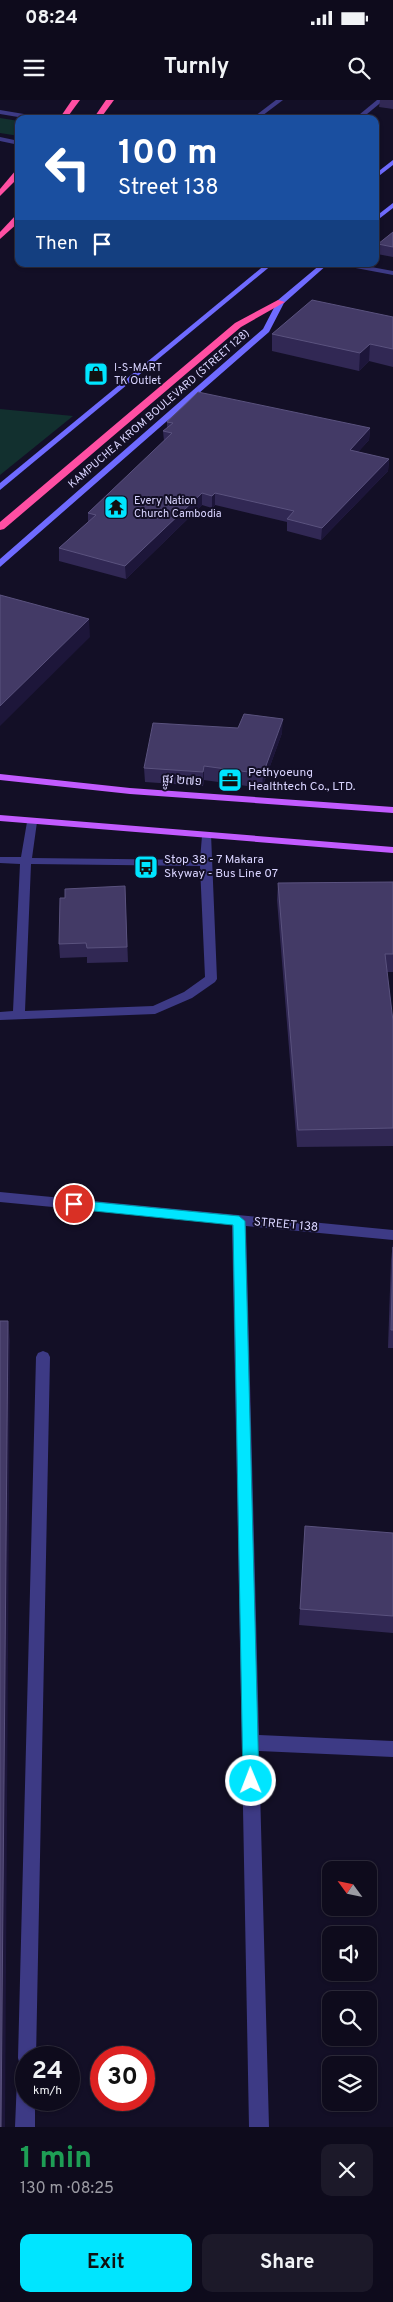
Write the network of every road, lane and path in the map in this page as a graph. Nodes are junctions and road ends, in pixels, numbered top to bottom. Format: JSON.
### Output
{"nodes":[{"id":1,"x":76,"y":100,"type":"edge"},
{"id":2,"x":110,"y":100,"type":"edge"},
{"id":3,"x":280,"y":100,"type":"edge"},
{"id":4,"x":380,"y":100,"type":"edge"},
{"id":5,"x":0,"y":112,"type":"edge"},
{"id":6,"x":18,"y":115,"type":"edge"},
{"id":7,"x":65,"y":115,"type":"edge"},
{"id":8,"x":99,"y":115,"type":"edge"},
{"id":9,"x":259,"y":115,"type":"edge"},
{"id":10,"x":361,"y":115,"type":"edge"},
{"id":11,"x":0,"y":140,"type":"edge"},
{"id":12,"x":15,"y":142,"type":"edge"},
{"id":13,"x":393,"y":162,"type":"edge"},
{"id":14,"x":379,"y":174,"type":"edge"},
{"id":15,"x":15,"y":177,"type":"edge"},
{"id":16,"x":0,"y":194,"type":"edge"},
{"id":17,"x":393,"y":205,"type":"edge"},
{"id":18,"x":379,"y":217,"type":"edge"},
{"id":19,"x":15,"y":222,"type":"edge"},
{"id":20,"x":0,"y":237,"type":"edge"},
{"id":21,"x":266,"y":267,"type":"edge"},
{"id":22,"x":322,"y":267,"type":"edge"},
{"id":23,"x":361,"y":267,"type":"edge"},
{"id":24,"x":393,"y":273,"type":"edge"},
{"id":25,"x":281,"y":302,"type":"junction"},
{"id":26,"x":0,"y":487,"type":"edge"},
{"id":27,"x":0,"y":528,"type":"edge"},
{"id":28,"x":0,"y":564,"type":"edge"},
{"id":29,"x":0,"y":777,"type":"edge"},
{"id":30,"x":393,"y":810,"type":"edge"},
{"id":31,"x":0,"y":818,"type":"edge"},
{"id":32,"x":15,"y":820,"type":"junction"},
{"id":33,"x":0,"y":822,"type":"edge"},
{"id":34,"x":32,"y":822,"type":"junction"},
{"id":35,"x":207,"y":836,"type":"junction"},
{"id":36,"x":393,"y":850,"type":"edge"},
{"id":37,"x":0,"y":860,"type":"edge"},
{"id":38,"x":26,"y":860,"type":"junction"},
{"id":39,"x":205,"y":863,"type":"junction"},
{"id":40,"x":19,"y":1015,"type":"junction"},
{"id":41,"x":0,"y":1016,"type":"edge"},
{"id":42,"x":0,"y":1197,"type":"edge"},
{"id":43,"x":239,"y":1221,"type":"junction"},
{"id":44,"x":393,"y":1235,"type":"edge"},
{"id":45,"x":43,"y":1357,"type":"dead end"},
{"id":46,"x":250,"y":1743,"type":"junction"},
{"id":47,"x":393,"y":1749,"type":"edge"},
{"id":48,"x":27,"y":2046,"type":"edge"},
{"id":49,"x":25,"y":2111,"type":"edge"},
{"id":50,"x":25,"y":2127,"type":"edge"},
{"id":51,"x":258,"y":2127,"type":"edge"}],
"edges":[{"from":1,"to":7,"type":"highway"},
{"from":2,"to":8,"type":"highway"},
{"from":3,"to":9,"type":"street"},
{"from":4,"to":10,"type":"street"},
{"from":5,"to":6,"type":"street"},
{"from":11,"to":12,"type":"street"},
{"from":13,"to":14,"type":"main road"},
{"from":15,"to":16,"type":"highway"},
{"from":17,"to":18,"type":"main road"},
{"from":19,"to":20,"type":"highway"},
{"from":21,"to":26,"type":"main road"},
{"from":22,"to":25,"type":"main road","name":"KAMPUCHEA KROM BOULEVARD (STREET 128)"},
{"from":23,"to":24,"type":"street"},
{"from":25,"to":27,"type":"highway"},
{"from":25,"to":28,"type":"main road","name":"KAMPUCHEA KROM BOULEVARD (STREET 128)"},
{"from":29,"to":30,"type":"main road","name":"ផ្លូវ ២៧១"},
{"from":31,"to":32,"type":"main road"},
{"from":32,"to":33,"type":"main road"},
{"from":32,"to":34,"type":"main road"},
{"from":34,"to":35,"type":"main road"},
{"from":34,"to":38,"type":"street"},
{"from":35,"to":36,"type":"main road"},
{"from":35,"to":39,"type":"street"},
{"from":37,"to":38,"type":"street"},
{"from":38,"to":39,"type":"street"},
{"from":38,"to":40,"type":"street"},
{"from":39,"to":40,"type":"street"},
{"from":40,"to":41,"type":"street"},
{"from":42,"to":43,"type":"street","name":"STREET 138"},
{"from":43,"to":44,"type":"street","name":"STREET 138"},
{"from":43,"to":46,"type":"street"},
{"from":45,"to":48,"type":"street"},
{"from":46,"to":47,"type":"street"},
{"from":46,"to":51,"type":"street"},
{"from":49,"to":50,"type":"street"}]}
